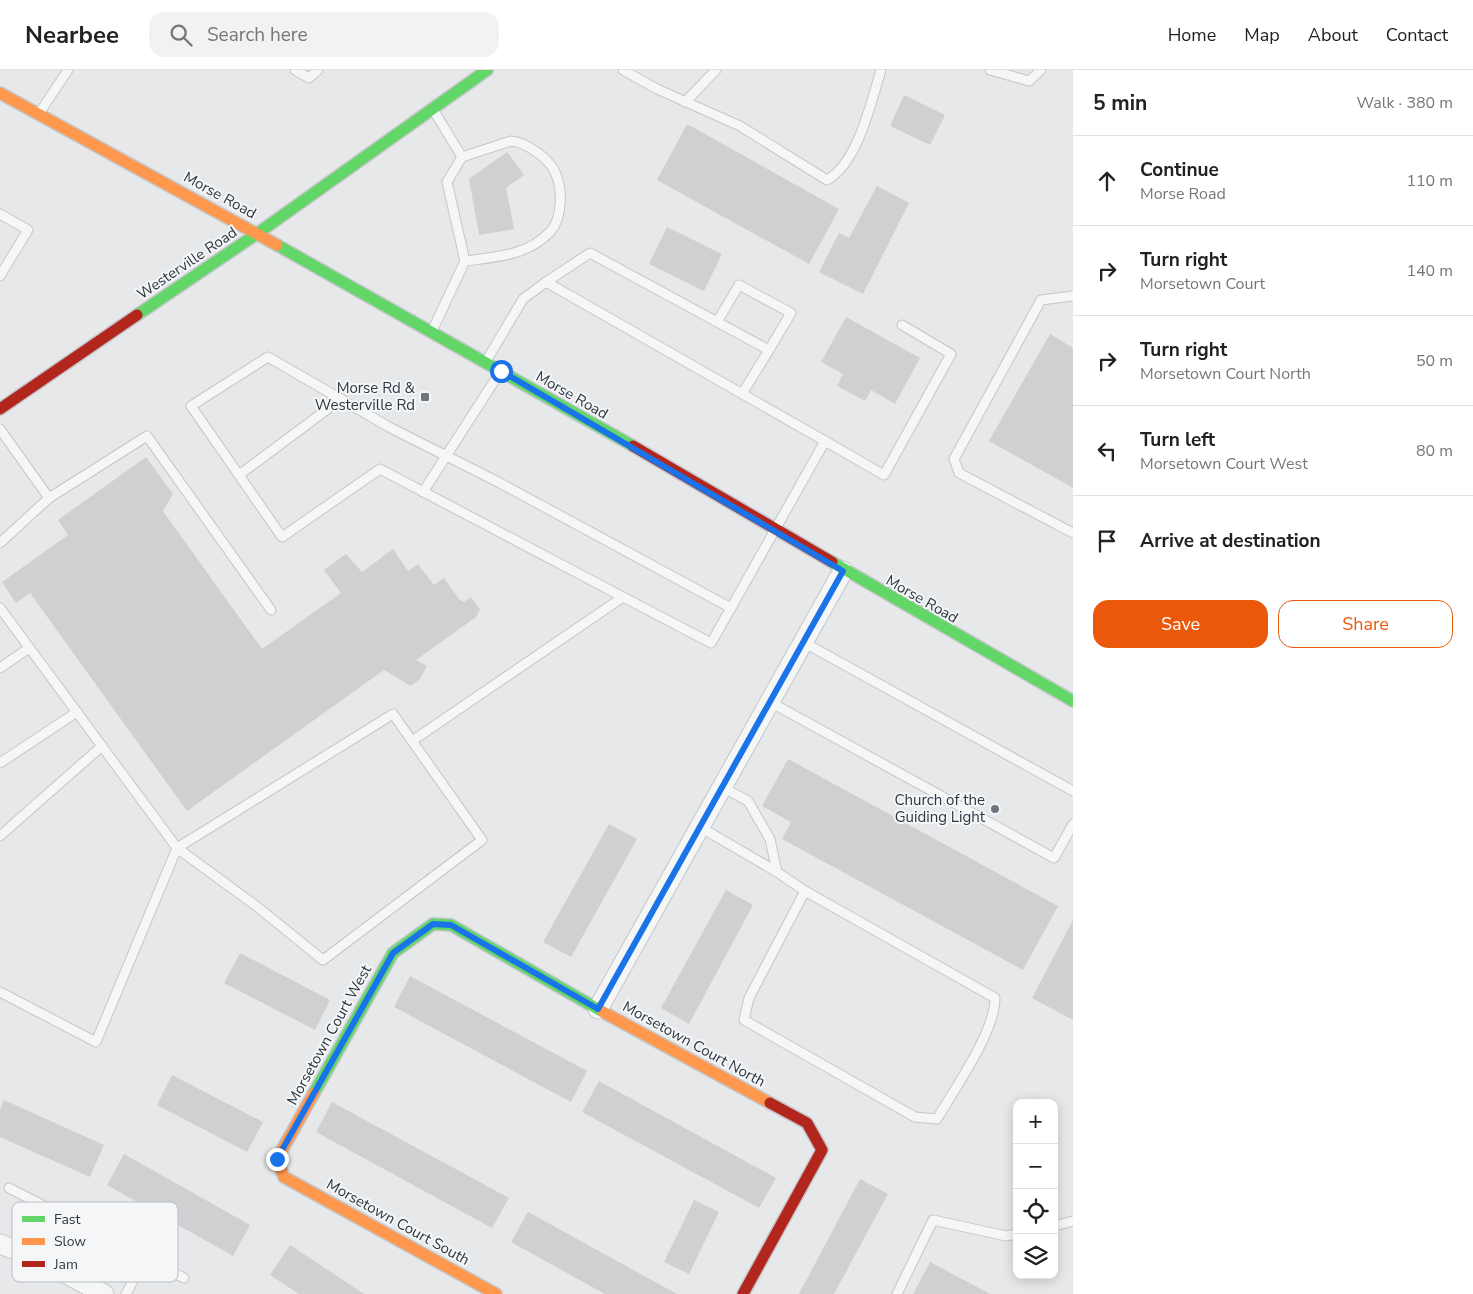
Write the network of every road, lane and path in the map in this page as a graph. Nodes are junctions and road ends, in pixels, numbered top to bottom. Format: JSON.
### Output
{"nodes":[{"id":1,"x":68,"y":70,"type":"edge"},
{"id":2,"x":294,"y":70,"type":"edge"},
{"id":3,"x":318,"y":70,"type":"edge"},
{"id":4,"x":487,"y":70,"type":"edge"},
{"id":5,"x":624,"y":70,"type":"edge"},
{"id":6,"x":716,"y":70,"type":"edge"},
{"id":7,"x":881,"y":70,"type":"edge"},
{"id":8,"x":990,"y":70,"type":"edge"},
{"id":9,"x":1041,"y":70,"type":"edge"},
{"id":10,"x":0,"y":93,"type":"edge"},
{"id":11,"x":685,"y":102,"type":"junction"},
{"id":12,"x":432,"y":109,"type":"junction"},
{"id":13,"x":38,"y":114,"type":"junction"},
{"id":14,"x":462,"y":157,"type":"junction"},
{"id":15,"x":0,"y":214,"type":"edge"},
{"id":16,"x":258,"y":233,"type":"junction"},
{"id":17,"x":465,"y":261,"type":"junction"},
{"id":18,"x":0,"y":276,"type":"edge"},
{"id":19,"x":546,"y":282,"type":"junction"},
{"id":20,"x":1073,"y":296,"type":"edge"},
{"id":21,"x":717,"y":322,"type":"junction"},
{"id":22,"x":902,"y":325,"type":"dead end"},
{"id":23,"x":432,"y":332,"type":"junction"},
{"id":24,"x":770,"y":350,"type":"junction"},
{"id":25,"x":485,"y":362,"type":"junction"},
{"id":26,"x":501,"y":371,"type":"junction"},
{"id":27,"x":742,"y":394,"type":"junction"},
{"id":28,"x":341,"y":400,"type":"junction"},
{"id":29,"x":0,"y":409,"type":"edge"},
{"id":30,"x":0,"y":429,"type":"edge"},
{"id":31,"x":825,"y":441,"type":"junction"},
{"id":32,"x":446,"y":456,"type":"junction"},
{"id":33,"x":239,"y":475,"type":"junction"},
{"id":34,"x":423,"y":492,"type":"junction"},
{"id":35,"x":50,"y":498,"type":"junction"},
{"id":36,"x":774,"y":531,"type":"junction"},
{"id":37,"x":1073,"y":533,"type":"edge"},
{"id":38,"x":0,"y":543,"type":"edge"},
{"id":39,"x":843,"y":571,"type":"junction"},
{"id":40,"x":623,"y":597,"type":"junction"},
{"id":41,"x":0,"y":608,"type":"edge"},
{"id":42,"x":731,"y":608,"type":"junction"},
{"id":43,"x":271,"y":610,"type":"dead end"},
{"id":44,"x":804,"y":642,"type":"junction"},
{"id":45,"x":29,"y":648,"type":"junction"},
{"id":46,"x":0,"y":668,"type":"edge"},
{"id":47,"x":770,"y":702,"type":"junction"},
{"id":48,"x":1073,"y":702,"type":"edge"},
{"id":49,"x":77,"y":712,"type":"junction"},
{"id":50,"x":412,"y":741,"type":"junction"},
{"id":51,"x":102,"y":746,"type":"junction"},
{"id":52,"x":0,"y":763,"type":"edge"},
{"id":53,"x":722,"y":787,"type":"junction"},
{"id":54,"x":1073,"y":791,"type":"edge"},
{"id":55,"x":1073,"y":824,"type":"edge"},
{"id":56,"x":700,"y":827,"type":"junction"},
{"id":57,"x":0,"y":836,"type":"edge"},
{"id":58,"x":177,"y":848,"type":"junction"},
{"id":59,"x":777,"y":872,"type":"junction"},
{"id":60,"x":805,"y":891,"type":"junction"},
{"id":61,"x":433,"y":924,"type":"joint"},
{"id":62,"x":0,"y":992,"type":"edge"},
{"id":63,"x":598,"y":1009,"type":"junction"},
{"id":64,"x":284,"y":1177,"type":"joint"},
{"id":65,"x":9,"y":1188,"type":"dead end"},
{"id":66,"x":37,"y":1202,"type":"edge"},
{"id":67,"x":1073,"y":1221,"type":"edge"},
{"id":68,"x":1058,"y":1225,"type":"edge"},
{"id":69,"x":1013,"y":1235,"type":"edge"},
{"id":70,"x":0,"y":1244,"type":"edge"},
{"id":71,"x":12,"y":1248,"type":"edge"},
{"id":72,"x":178,"y":1275,"type":"edge"},
{"id":73,"x":184,"y":1278,"type":"dead end"},
{"id":74,"x":82,"y":1282,"type":"edge"},
{"id":75,"x":132,"y":1282,"type":"edge"},
{"id":76,"x":104,"y":1294,"type":"edge"},
{"id":77,"x":126,"y":1294,"type":"edge"},
{"id":78,"x":496,"y":1294,"type":"edge"},
{"id":79,"x":743,"y":1294,"type":"edge"},
{"id":80,"x":897,"y":1294,"type":"edge"}],
"edges":[{"from":1,"to":13,"type":"lane"},
{"from":2,"to":3,"type":"lane"},
{"from":4,"to":12,"type":"main road","name":"Westerville Road"},
{"from":5,"to":11,"type":"lane"},
{"from":6,"to":11,"type":"lane"},
{"from":7,"to":11,"type":"lane"},
{"from":8,"to":9,"type":"lane"},
{"from":10,"to":13,"type":"main road","name":"Morse Road"},
{"from":12,"to":14,"type":"lane"},
{"from":12,"to":16,"type":"main road","name":"Westerville Road"},
{"from":13,"to":16,"type":"main road","name":"Morse Road"},
{"from":14,"to":17,"type":"lane"},
{"from":14,"to":17,"type":"lane"},
{"from":15,"to":18,"type":"lane"},
{"from":16,"to":23,"type":"main road","name":"Morse Road"},
{"from":16,"to":29,"type":"main road","name":"Westerville Road"},
{"from":17,"to":23,"type":"lane"},
{"from":19,"to":21,"type":"lane"},
{"from":19,"to":25,"type":"lane"},
{"from":19,"to":27,"type":"lane"},
{"from":20,"to":37,"type":"lane"},
{"from":21,"to":24,"type":"lane"},
{"from":21,"to":24,"type":"lane"},
{"from":22,"to":31,"type":"lane"},
{"from":23,"to":25,"type":"main road","name":"Morse Road"},
{"from":24,"to":27,"type":"lane"},
{"from":25,"to":26,"type":"main road","name":"Morse Road"},
{"from":26,"to":32,"type":"lane"},
{"from":26,"to":36,"type":"main road","name":"Morse Road"},
{"from":27,"to":31,"type":"lane"},
{"from":28,"to":32,"type":"lane"},
{"from":28,"to":33,"type":"lane"},
{"from":28,"to":33,"type":"lane"},
{"from":30,"to":35,"type":"lane"},
{"from":31,"to":36,"type":"lane"},
{"from":32,"to":34,"type":"lane"},
{"from":32,"to":42,"type":"lane"},
{"from":33,"to":34,"type":"lane"},
{"from":34,"to":40,"type":"lane"},
{"from":35,"to":38,"type":"lane"},
{"from":35,"to":43,"type":"lane"},
{"from":36,"to":39,"type":"main road","name":"Morse Road"},
{"from":36,"to":42,"type":"lane"},
{"from":39,"to":44,"type":"street"},
{"from":39,"to":48,"type":"main road","name":"Morse Road"},
{"from":40,"to":42,"type":"lane"},
{"from":40,"to":50,"type":"lane"},
{"from":41,"to":45,"type":"lane"},
{"from":44,"to":47,"type":"street"},
{"from":44,"to":54,"type":"lane"},
{"from":45,"to":46,"type":"lane"},
{"from":45,"to":49,"type":"lane"},
{"from":47,"to":53,"type":"street"},
{"from":47,"to":55,"type":"lane"},
{"from":49,"to":51,"type":"lane"},
{"from":49,"to":52,"type":"lane"},
{"from":50,"to":58,"type":"lane"},
{"from":50,"to":58,"type":"lane"},
{"from":51,"to":57,"type":"lane"},
{"from":51,"to":58,"type":"lane"},
{"from":53,"to":56,"type":"street"},
{"from":53,"to":59,"type":"lane"},
{"from":56,"to":59,"type":"lane"},
{"from":56,"to":63,"type":"street"},
{"from":58,"to":62,"type":"lane"},
{"from":59,"to":60,"type":"lane"},
{"from":60,"to":60,"type":"lane"},
{"from":61,"to":63,"type":"main road","name":"Morsetown Court North"},
{"from":61,"to":64,"type":"main road","name":"Morsetown Court West"},
{"from":63,"to":79,"type":"main road","name":"Morsetown Court North"},
{"from":64,"to":78,"type":"main road","name":"Morsetown Court South"},
{"from":65,"to":66,"type":"lane"},
{"from":67,"to":68,"type":"lane"},
{"from":69,"to":80,"type":"lane"},
{"from":70,"to":71,"type":"street"},
{"from":72,"to":73,"type":"lane"},
{"from":74,"to":76,"type":"street"},
{"from":75,"to":77,"type":"lane"}]}
